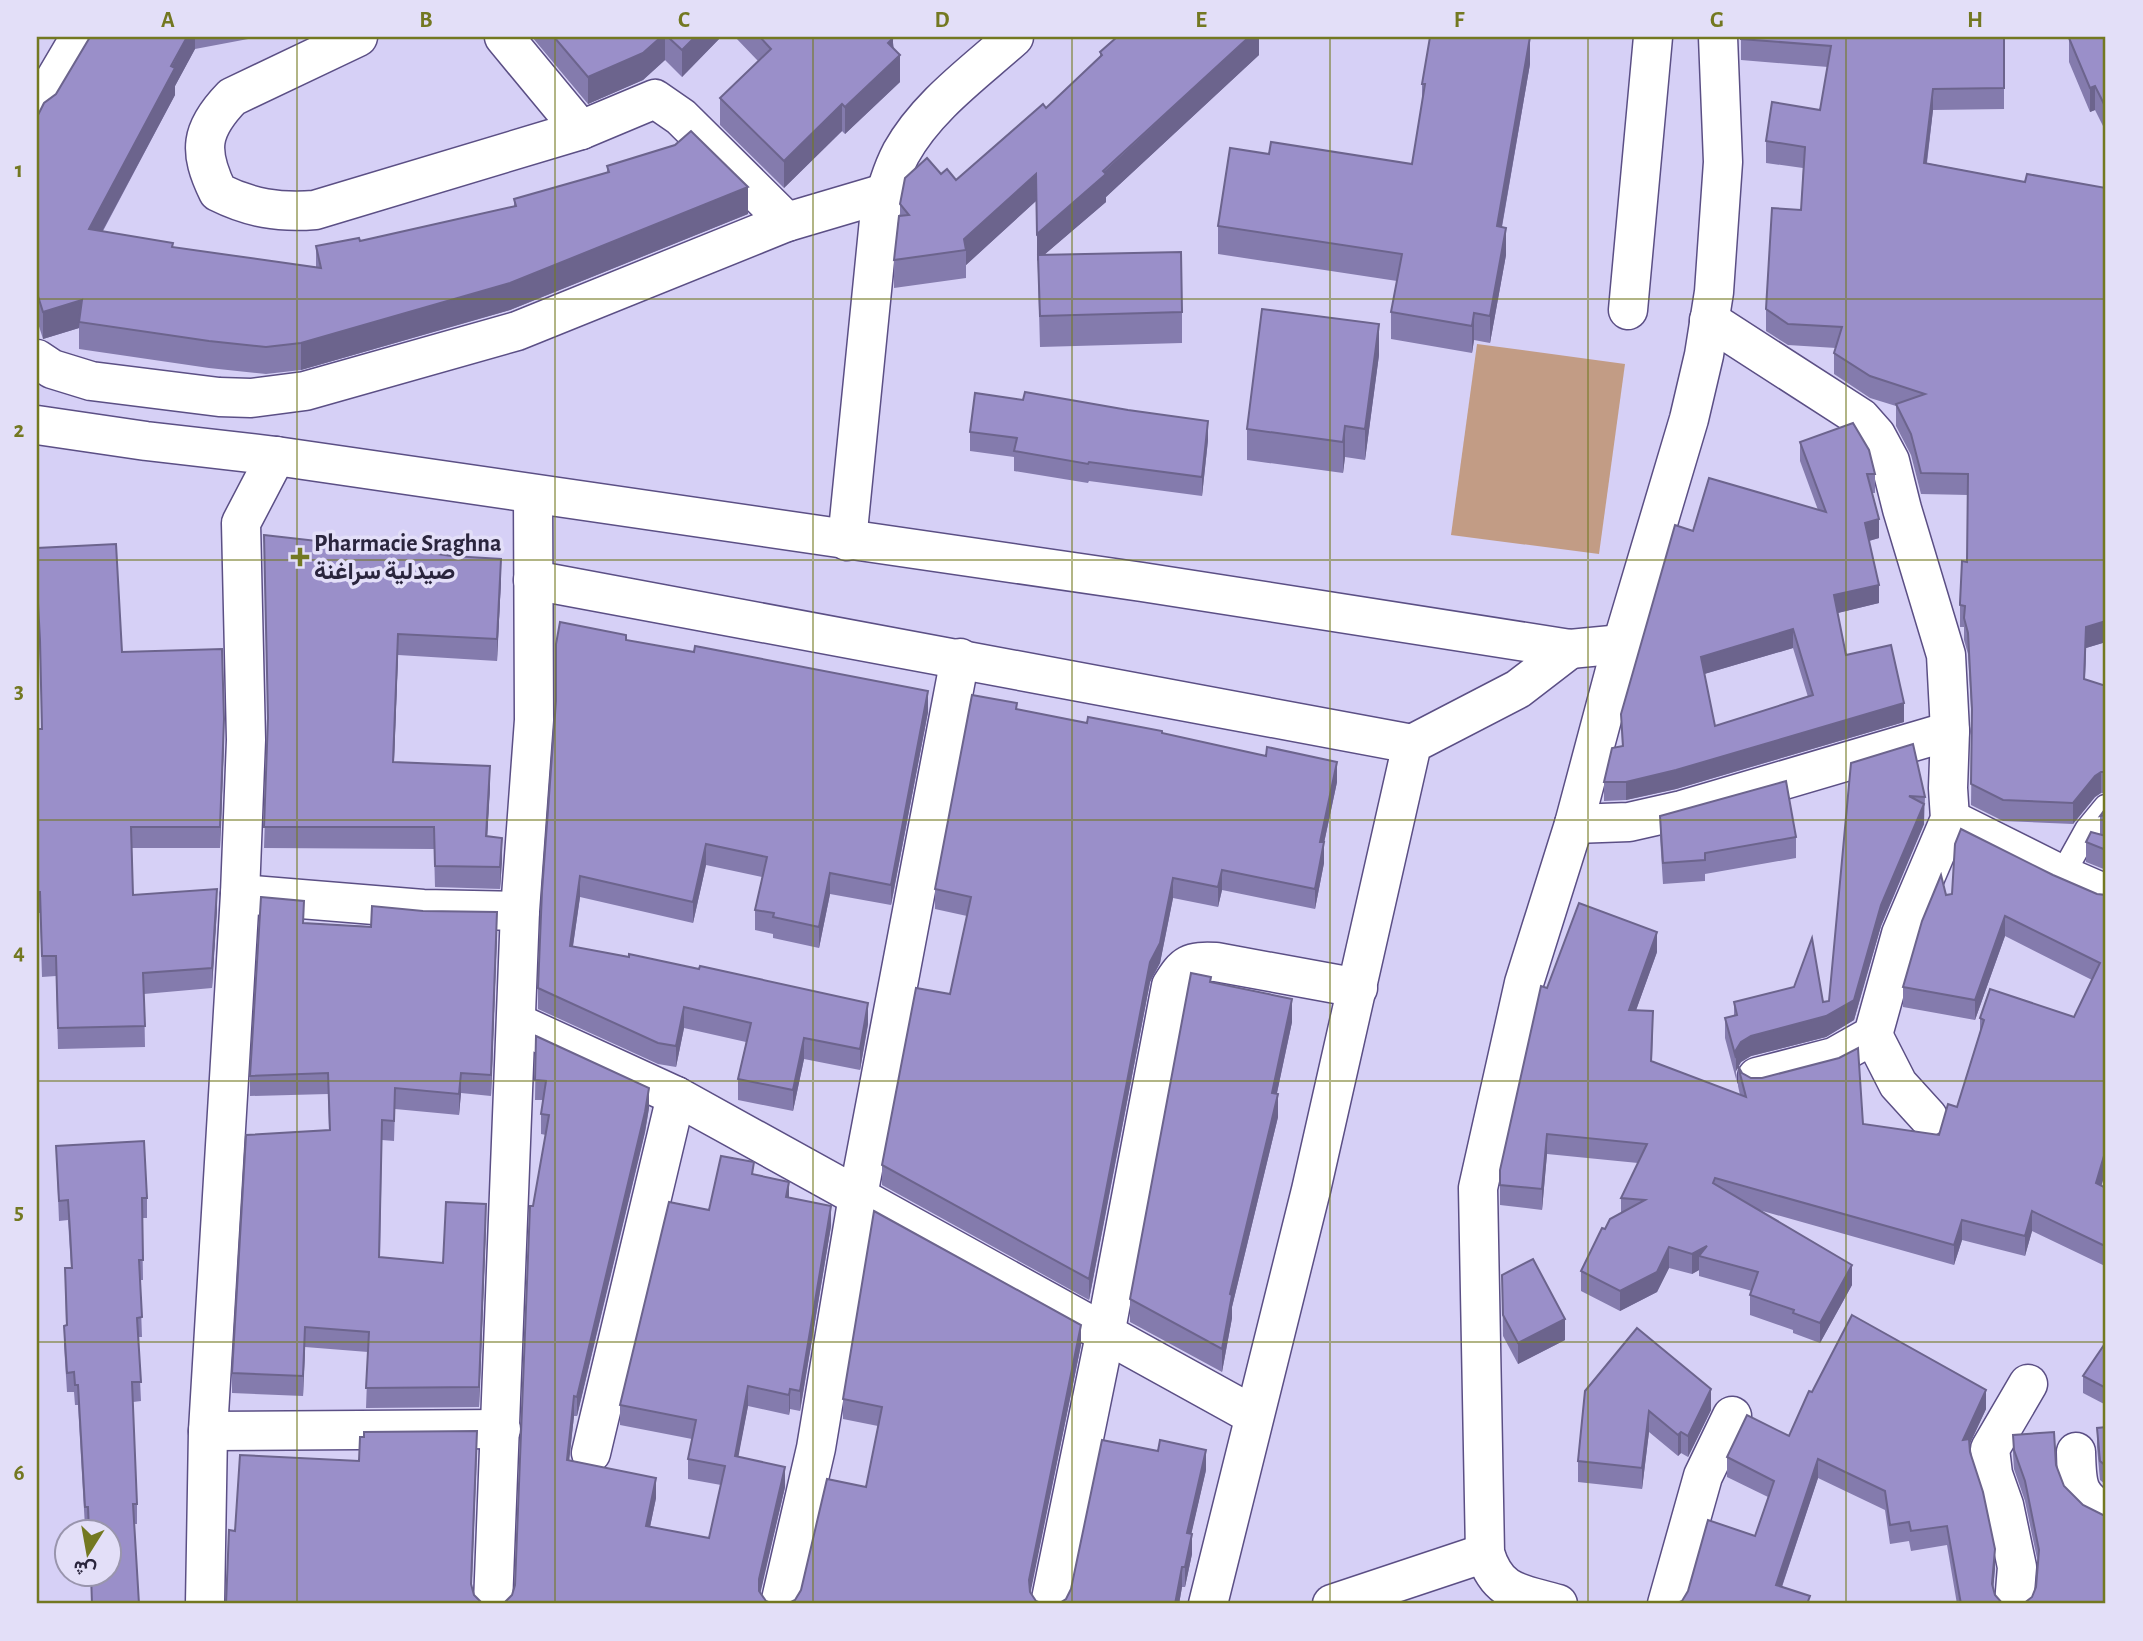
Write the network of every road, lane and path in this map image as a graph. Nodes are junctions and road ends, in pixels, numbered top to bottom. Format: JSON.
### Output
{"nodes":[{"id":1,"x":80,"y":37,"type":"edge"},
{"id":2,"x":358,"y":37,"type":"edge"},
{"id":3,"x":504,"y":37,"type":"edge"},
{"id":4,"x":1014,"y":37,"type":"edge"},
{"id":5,"x":1653,"y":37,"type":"edge"},
{"id":6,"x":1718,"y":37,"type":"edge"},
{"id":7,"x":37,"y":110,"type":"edge"},
{"id":8,"x":581,"y":130,"type":"junction"},
{"id":9,"x":885,"y":193,"type":"junction"},
{"id":10,"x":787,"y":222,"type":"junction"},
{"id":11,"x":1628,"y":310,"type":"dead end"},
{"id":12,"x":1709,"y":320,"type":"junction"},
{"id":13,"x":37,"y":359,"type":"edge"},
{"id":14,"x":37,"y":425,"type":"edge"},
{"id":15,"x":276,"y":456,"type":"junction"},
{"id":16,"x":533,"y":495,"type":"junction"},
{"id":17,"x":847,"y":541,"type":"junction"},
{"id":18,"x":533,"y":580,"type":"junction"},
{"id":19,"x":1622,"y":643,"type":"junction"},
{"id":20,"x":1570,"y":649,"type":"junction"},
{"id":21,"x":960,"y":659,"type":"junction"},
{"id":22,"x":1950,"y":731,"type":"junction"},
{"id":23,"x":1412,"y":744,"type":"junction"},
{"id":24,"x":2106,"y":807,"type":"edge"},
{"id":25,"x":1950,"y":819,"type":"junction"},
{"id":26,"x":1574,"y":824,"type":"junction"},
{"id":27,"x":2062,"y":875,"type":"junction"},
{"id":28,"x":240,"y":894,"type":"junction"},
{"id":29,"x":2106,"y":894,"type":"edge"},
{"id":30,"x":520,"y":911,"type":"junction"},
{"id":31,"x":1358,"y":988,"type":"junction"},
{"id":32,"x":517,"y":1023,"type":"junction"},
{"id":33,"x":1873,"y":1035,"type":"junction"},
{"id":34,"x":1757,"y":1077,"type":"edge"},
{"id":35,"x":676,"y":1096,"type":"junction"},
{"id":36,"x":1928,"y":1117,"type":"dead end"},
{"id":37,"x":858,"y":1196,"type":"junction"},
{"id":38,"x":1105,"y":1335,"type":"junction"},
{"id":39,"x":2028,"y":1384,"type":"dead end"},
{"id":40,"x":1253,"y":1415,"type":"junction"},
{"id":41,"x":1732,"y":1416,"type":"dead end"},
{"id":42,"x":501,"y":1429,"type":"junction"},
{"id":43,"x":208,"y":1431,"type":"junction"},
{"id":44,"x":2076,"y":1452,"type":"dead end"},
{"id":45,"x":591,"y":1453,"type":"dead end"},
{"id":46,"x":2106,"y":1513,"type":"edge"},
{"id":47,"x":1485,"y":1553,"type":"junction"},
{"id":48,"x":205,"y":1604,"type":"edge"},
{"id":49,"x":494,"y":1604,"type":"edge"},
{"id":50,"x":780,"y":1604,"type":"edge"},
{"id":51,"x":1050,"y":1604,"type":"edge"},
{"id":52,"x":1208,"y":1604,"type":"edge"},
{"id":53,"x":1332,"y":1604,"type":"edge"},
{"id":54,"x":1558,"y":1604,"type":"edge"},
{"id":55,"x":1667,"y":1604,"type":"edge"},
{"id":56,"x":2014,"y":1604,"type":"edge"}],
"edges":[{"from":1,"to":7,"type":"street"},
{"from":2,"to":8,"type":"street"},
{"from":3,"to":8,"type":"street"},
{"from":4,"to":9,"type":"street"},
{"from":5,"to":11,"type":"street"},
{"from":6,"to":12,"type":"street"},
{"from":8,"to":10,"type":"street"},
{"from":9,"to":10,"type":"street"},
{"from":9,"to":17,"type":"street"},
{"from":10,"to":13,"type":"street"},
{"from":12,"to":19,"type":"street"},
{"from":12,"to":22,"type":"street"},
{"from":14,"to":15,"type":"street"},
{"from":15,"to":16,"type":"street"},
{"from":15,"to":28,"type":"street"},
{"from":16,"to":17,"type":"street"},
{"from":16,"to":18,"type":"street"},
{"from":17,"to":20,"type":"street"},
{"from":18,"to":21,"type":"street"},
{"from":18,"to":30,"type":"street"},
{"from":19,"to":20,"type":"street"},
{"from":19,"to":26,"type":"street"},
{"from":20,"to":23,"type":"street"},
{"from":21,"to":23,"type":"street"},
{"from":21,"to":37,"type":"street"},
{"from":22,"to":25,"type":"street"},
{"from":22,"to":26,"type":"street"},
{"from":23,"to":31,"type":"street"},
{"from":24,"to":27,"type":"lane"},
{"from":25,"to":27,"type":"street"},
{"from":25,"to":33,"type":"street"},
{"from":26,"to":47,"type":"street"},
{"from":27,"to":29,"type":"street"},
{"from":28,"to":30,"type":"street"},
{"from":28,"to":43,"type":"street"},
{"from":30,"to":32,"type":"street"},
{"from":31,"to":38,"type":"street"},
{"from":31,"to":40,"type":"street"},
{"from":32,"to":35,"type":"street"},
{"from":32,"to":42,"type":"street"},
{"from":33,"to":34,"type":"street"},
{"from":33,"to":36,"type":"street"},
{"from":35,"to":37,"type":"street"},
{"from":35,"to":45,"type":"street"},
{"from":37,"to":38,"type":"street"},
{"from":37,"to":50,"type":"street"},
{"from":38,"to":40,"type":"street"},
{"from":38,"to":51,"type":"street"},
{"from":39,"to":56,"type":"street"},
{"from":40,"to":52,"type":"street"},
{"from":41,"to":55,"type":"street"},
{"from":42,"to":43,"type":"street"},
{"from":42,"to":49,"type":"street"},
{"from":43,"to":48,"type":"street"},
{"from":44,"to":46,"type":"street"},
{"from":47,"to":53,"type":"street"},
{"from":47,"to":54,"type":"street"}]}
